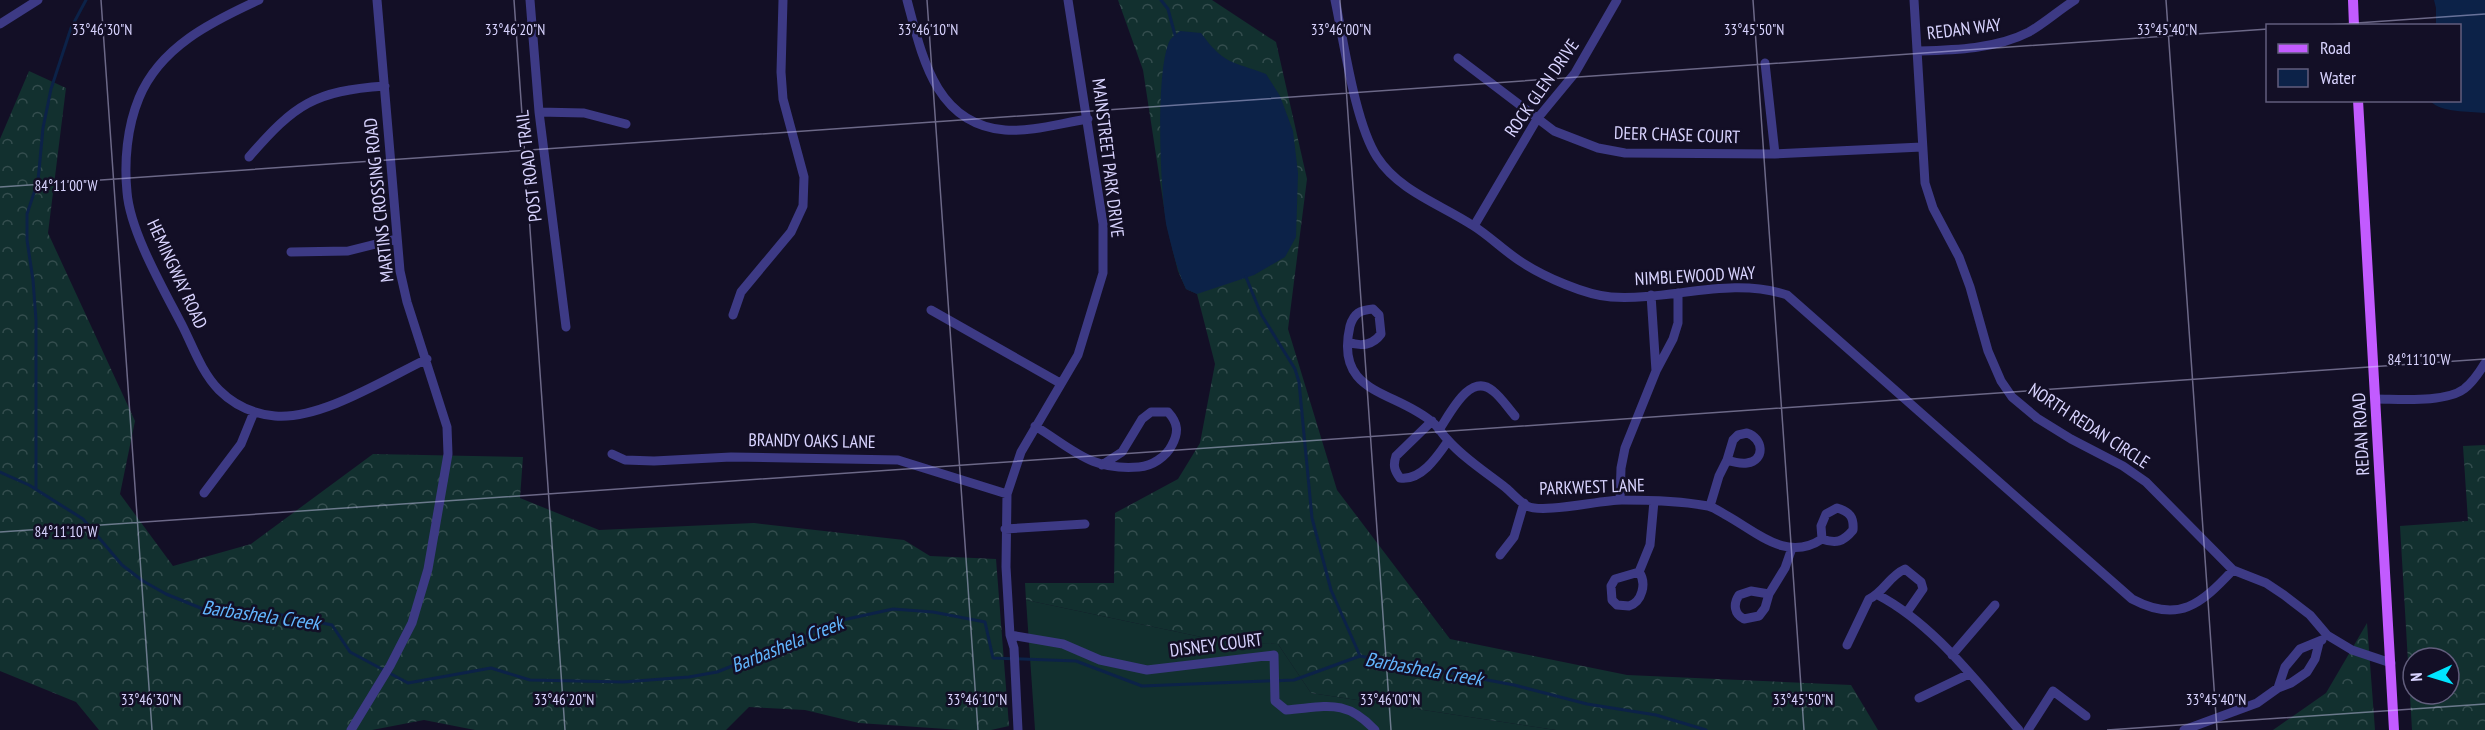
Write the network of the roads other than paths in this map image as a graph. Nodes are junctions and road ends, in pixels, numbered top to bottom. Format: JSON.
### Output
{"nodes":[{"id":1,"x":38,"y":0,"type":"edge"},
{"id":2,"x":259,"y":0,"type":"edge"},
{"id":3,"x":377,"y":0,"type":"edge"},
{"id":4,"x":530,"y":0,"type":"edge"},
{"id":5,"x":783,"y":0,"type":"edge"},
{"id":6,"x":907,"y":0,"type":"edge"},
{"id":7,"x":1068,"y":0,"type":"edge"},
{"id":8,"x":1335,"y":0,"type":"edge"},
{"id":9,"x":1617,"y":0,"type":"edge"},
{"id":10,"x":1914,"y":0,"type":"edge"},
{"id":11,"x":2075,"y":0,"type":"edge"},
{"id":12,"x":2353,"y":0,"type":"edge"},
{"id":13,"x":0,"y":24,"type":"edge"},
{"id":14,"x":2354,"y":24,"type":"edge"},
{"id":15,"x":1918,"y":51,"type":"junction"},
{"id":16,"x":1458,"y":58,"type":"dead end"},
{"id":17,"x":1766,"y":63,"type":"dead end"},
{"id":18,"x":385,"y":86,"type":"junction"},
{"id":19,"x":2358,"y":102,"type":"edge"},
{"id":20,"x":539,"y":112,"type":"junction"},
{"id":21,"x":1537,"y":118,"type":"junction"},
{"id":22,"x":1088,"y":119,"type":"junction"},
{"id":23,"x":626,"y":124,"type":"dead end"},
{"id":24,"x":1922,"y":147,"type":"junction"},
{"id":25,"x":1775,"y":154,"type":"junction"},
{"id":26,"x":249,"y":157,"type":"dead end"},
{"id":27,"x":1474,"y":226,"type":"junction"},
{"id":28,"x":396,"y":239,"type":"junction"},
{"id":29,"x":291,"y":252,"type":"dead end"},
{"id":30,"x":1678,"y":293,"type":"junction"},
{"id":31,"x":1652,"y":295,"type":"junction"},
{"id":32,"x":931,"y":310,"type":"dead end"},
{"id":33,"x":733,"y":315,"type":"dead end"},
{"id":34,"x":566,"y":327,"type":"dead end"},
{"id":35,"x":1348,"y":342,"type":"junction"},
{"id":36,"x":427,"y":359,"type":"junction"},
{"id":37,"x":2485,"y":363,"type":"edge"},
{"id":38,"x":1656,"y":371,"type":"junction"},
{"id":39,"x":1060,"y":383,"type":"junction"},
{"id":40,"x":2376,"y":399,"type":"junction"},
{"id":41,"x":254,"y":412,"type":"junction"},
{"id":42,"x":1515,"y":416,"type":"dead end"},
{"id":43,"x":1432,"y":421,"type":"junction"},
{"id":44,"x":1035,"y":426,"type":"junction"},
{"id":45,"x":1439,"y":430,"type":"junction"},
{"id":46,"x":1448,"y":441,"type":"junction"},
{"id":47,"x":612,"y":454,"type":"dead end"},
{"id":48,"x":1727,"y":460,"type":"dead end"},
{"id":49,"x":1102,"y":465,"type":"junction"},
{"id":50,"x":204,"y":493,"type":"dead end"},
{"id":51,"x":1007,"y":494,"type":"junction"},
{"id":52,"x":1620,"y":500,"type":"junction"},
{"id":53,"x":1654,"y":501,"type":"junction"},
{"id":54,"x":1524,"y":503,"type":"junction"},
{"id":55,"x":1710,"y":507,"type":"junction"},
{"id":56,"x":1085,"y":524,"type":"dead end"},
{"id":57,"x":1005,"y":529,"type":"junction"},
{"id":58,"x":1822,"y":539,"type":"dead end"},
{"id":59,"x":1792,"y":548,"type":"junction"},
{"id":60,"x":1500,"y":555,"type":"dead end"},
{"id":61,"x":2233,"y":570,"type":"junction"},
{"id":62,"x":1639,"y":572,"type":"dead end"},
{"id":63,"x":1769,"y":594,"type":"dead end"},
{"id":64,"x":1878,"y":595,"type":"junction"},
{"id":65,"x":1995,"y":605,"type":"dead end"},
{"id":66,"x":1907,"y":612,"type":"junction"},
{"id":67,"x":1010,"y":635,"type":"junction"},
{"id":68,"x":2327,"y":635,"type":"junction"},
{"id":69,"x":2319,"y":643,"type":"junction"},
{"id":70,"x":1847,"y":645,"type":"dead end"},
{"id":71,"x":1952,"y":655,"type":"junction"},
{"id":72,"x":2391,"y":663,"type":"junction"},
{"id":73,"x":1969,"y":674,"type":"junction"},
{"id":74,"x":2278,"y":688,"type":"junction"},
{"id":75,"x":1919,"y":698,"type":"dead end"},
{"id":76,"x":2086,"y":716,"type":"dead end"},
{"id":77,"x":2205,"y":726,"type":"edge"},
{"id":78,"x":351,"y":730,"type":"edge"},
{"id":79,"x":1017,"y":730,"type":"edge"},
{"id":80,"x":1376,"y":730,"type":"edge"},
{"id":81,"x":2019,"y":730,"type":"edge"},
{"id":82,"x":2028,"y":730,"type":"edge"},
{"id":83,"x":2184,"y":730,"type":"edge"},
{"id":84,"x":2394,"y":730,"type":"edge"}],
"edges":[{"from":1,"to":13,"type":"street"},
{"from":2,"to":41,"type":"street","name":"HEMINGWAY ROAD"},
{"from":3,"to":18,"type":"street","name":"MARTINS CROSSING ROAD"},
{"from":4,"to":20,"type":"street","name":"POST ROAD TRAIL"},
{"from":5,"to":33,"type":"street"},
{"from":6,"to":22,"type":"street"},
{"from":7,"to":22,"type":"street","name":"MAINSTREET PARK DRIVE"},
{"from":8,"to":27,"type":"street","name":"NIMBLEWOOD WAY"},
{"from":9,"to":21,"type":"street","name":"ROCK GLEN DRIVE"},
{"from":10,"to":15,"type":"street","name":"NORTH REDAN CIRCLE"},
{"from":11,"to":15,"type":"street","name":"REDAN WAY"},
{"from":12,"to":14,"type":"main road"},
{"from":15,"to":24,"type":"street","name":"NORTH REDAN CIRCLE"},
{"from":16,"to":21,"type":"street","name":"DEER CHASE COURT"},
{"from":17,"to":25,"type":"street"},
{"from":18,"to":26,"type":"street"},
{"from":18,"to":28,"type":"street","name":"MARTINS CROSSING ROAD"},
{"from":19,"to":40,"type":"main road","name":"REDAN ROAD"},
{"from":20,"to":23,"type":"street"},
{"from":20,"to":34,"type":"street","name":"POST ROAD TRAIL"},
{"from":21,"to":25,"type":"street","name":"DEER CHASE COURT"},
{"from":21,"to":27,"type":"street","name":"ROCK GLEN DRIVE"},
{"from":22,"to":39,"type":"street","name":"MAINSTREET PARK DRIVE"},
{"from":24,"to":25,"type":"street","name":"DEER CHASE COURT"},
{"from":24,"to":61,"type":"street","name":"NORTH REDAN CIRCLE"},
{"from":27,"to":31,"type":"street","name":"NIMBLEWOOD WAY"},
{"from":28,"to":29,"type":"street"},
{"from":28,"to":36,"type":"street","name":"MARTINS CROSSING ROAD"},
{"from":30,"to":31,"type":"street","name":"NIMBLEWOOD WAY"},
{"from":30,"to":38,"type":"street"},
{"from":30,"to":61,"type":"street","name":"NIMBLEWOOD WAY"},
{"from":31,"to":38,"type":"street"},
{"from":32,"to":39,"type":"street"},
{"from":35,"to":35,"type":"street","name":"PARKWEST LANE"},
{"from":35,"to":43,"type":"street","name":"PARKWEST LANE"},
{"from":36,"to":41,"type":"street","name":"HEMINGWAY ROAD"},
{"from":36,"to":78,"type":"street","name":"MARTINS CROSSING ROAD"},
{"from":37,"to":40,"type":"street"},
{"from":38,"to":52,"type":"street"},
{"from":39,"to":44,"type":"street","name":"MAINSTREET PARK DRIVE"},
{"from":40,"to":72,"type":"main road","name":"REDAN ROAD"},
{"from":41,"to":50,"type":"street"},
{"from":42,"to":45,"type":"street"},
{"from":43,"to":45,"type":"street","name":"PARKWEST LANE"},
{"from":43,"to":46,"type":"street"},
{"from":44,"to":49,"type":"street"},
{"from":44,"to":51,"type":"street","name":"MAINSTREET PARK DRIVE"},
{"from":45,"to":46,"type":"street","name":"PARKWEST LANE"},
{"from":46,"to":54,"type":"street","name":"PARKWEST LANE"},
{"from":47,"to":51,"type":"street","name":"BRANDY OAKS LANE"},
{"from":48,"to":55,"type":"street"},
{"from":49,"to":49,"type":"street"},
{"from":51,"to":57,"type":"street","name":"MAINSTREET PARK DRIVE"},
{"from":52,"to":53,"type":"street","name":"PARKWEST LANE"},
{"from":52,"to":54,"type":"street","name":"PARKWEST LANE"},
{"from":53,"to":55,"type":"street","name":"PARKWEST LANE"},
{"from":53,"to":62,"type":"street"},
{"from":54,"to":60,"type":"street"},
{"from":55,"to":59,"type":"street","name":"PARKWEST LANE"},
{"from":56,"to":57,"type":"street"},
{"from":57,"to":67,"type":"street","name":"MAINSTREET PARK DRIVE"},
{"from":58,"to":59,"type":"street"},
{"from":59,"to":63,"type":"street"},
{"from":61,"to":68,"type":"street","name":"NORTH REDAN CIRCLE"},
{"from":64,"to":66,"type":"street"},
{"from":64,"to":66,"type":"street"},
{"from":64,"to":70,"type":"street"},
{"from":65,"to":71,"type":"street"},
{"from":66,"to":71,"type":"street"},
{"from":67,"to":79,"type":"street","name":"MAINSTREET PARK DRIVE"},
{"from":67,"to":80,"type":"street","name":"DISNEY COURT"},
{"from":68,"to":69,"type":"street"},
{"from":68,"to":72,"type":"street","name":"NORTH REDAN CIRCLE"},
{"from":69,"to":74,"type":"street"},
{"from":69,"to":74,"type":"street"},
{"from":71,"to":73,"type":"street"},
{"from":72,"to":84,"type":"main road","name":"REDAN ROAD"},
{"from":73,"to":75,"type":"street"},
{"from":73,"to":81,"type":"street"},
{"from":74,"to":77,"type":"street"},
{"from":76,"to":82,"type":"street"},
{"from":77,"to":83,"type":"street"}]}
